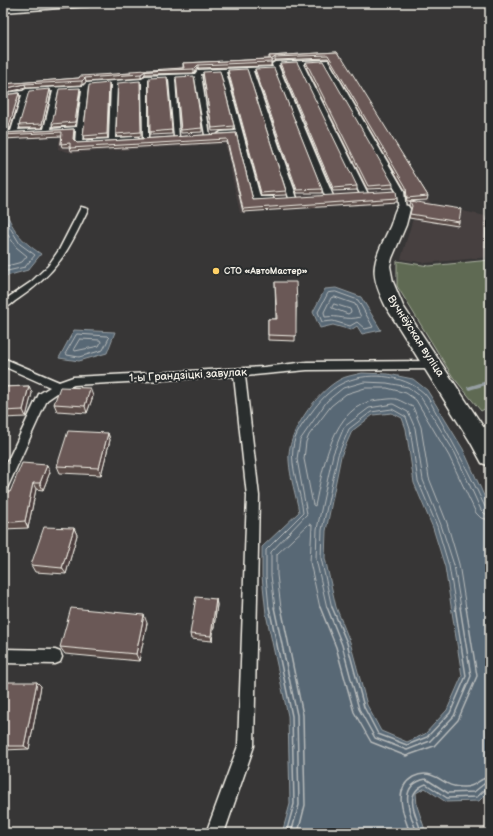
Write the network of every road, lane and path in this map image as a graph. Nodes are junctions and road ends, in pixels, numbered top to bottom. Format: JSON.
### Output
{"nodes":[{"id":1,"x":88,"y":3,"type":"edge"},
{"id":2,"x":30,"y":5,"type":"edge"},
{"id":3,"x":3,"y":9,"type":"edge"},
{"id":4,"x":300,"y":63,"type":"junction"},
{"id":5,"x":277,"y":68,"type":"junction"},
{"id":6,"x":250,"y":69,"type":"junction"},
{"id":7,"x":223,"y":71,"type":"junction"},
{"id":8,"x":198,"y":76,"type":"junction"},
{"id":9,"x":172,"y":77,"type":"junction"},
{"id":10,"x":145,"y":82,"type":"junction"},
{"id":11,"x":114,"y":83,"type":"junction"},
{"id":12,"x":85,"y":88,"type":"junction"},
{"id":13,"x":56,"y":89,"type":"junction"},
{"id":14,"x":26,"y":93,"type":"junction"},
{"id":15,"x":3,"y":94,"type":"edge"},
{"id":16,"x":80,"y":129,"type":"junction"},
{"id":17,"x":47,"y":130,"type":"junction"},
{"id":18,"x":14,"y":132,"type":"junction"},
{"id":19,"x":3,"y":133,"type":"edge"},
{"id":20,"x":240,"y":133,"type":"junction"},
{"id":21,"x":185,"y":136,"type":"edge"},
{"id":22,"x":177,"y":137,"type":"junction"},
{"id":23,"x":154,"y":138,"type":"edge"},
{"id":24,"x":169,"y":138,"type":"edge"},
{"id":25,"x":146,"y":139,"type":"junction"},
{"id":26,"x":112,"y":141,"type":"junction"},
{"id":27,"x":364,"y":194,"type":"edge"},
{"id":28,"x":329,"y":196,"type":"edge"},
{"id":29,"x":398,"y":197,"type":"joint"},
{"id":30,"x":84,"y":209,"type":"dead end"},
{"id":31,"x":3,"y":306,"type":"edge"},
{"id":32,"x":3,"y":362,"type":"edge"},
{"id":33,"x":434,"y":365,"type":"junction"},
{"id":34,"x":239,"y":372,"type":"junction"},
{"id":35,"x":59,"y":386,"type":"junction"},
{"id":36,"x":484,"y":432,"type":"edge"},
{"id":37,"x":490,"y":457,"type":"edge"},
{"id":38,"x":3,"y":484,"type":"edge"},
{"id":39,"x":3,"y":656,"type":"edge"},
{"id":40,"x":55,"y":657,"type":"dead end"},
{"id":41,"x":215,"y":833,"type":"edge"}],
"edges":[{"from":1,"to":2,"type":"street"},
{"from":2,"to":3,"type":"street"},
{"from":4,"to":5,"type":"lane"},
{"from":4,"to":27,"type":"lane"},
{"from":4,"to":29,"type":"lane"},
{"from":5,"to":6,"type":"lane"},
{"from":5,"to":28,"type":"lane"},
{"from":6,"to":7,"type":"lane"},
{"from":6,"to":20,"type":"lane"},
{"from":7,"to":8,"type":"lane"},
{"from":7,"to":20,"type":"lane"},
{"from":8,"to":9,"type":"lane"},
{"from":8,"to":20,"type":"lane"},
{"from":9,"to":10,"type":"lane"},
{"from":9,"to":22,"type":"lane"},
{"from":10,"to":11,"type":"lane"},
{"from":10,"to":25,"type":"lane"},
{"from":11,"to":12,"type":"lane"},
{"from":11,"to":26,"type":"lane"},
{"from":12,"to":13,"type":"lane"},
{"from":12,"to":16,"type":"lane"},
{"from":13,"to":14,"type":"lane"},
{"from":13,"to":17,"type":"lane"},
{"from":14,"to":15,"type":"lane"},
{"from":14,"to":18,"type":"lane"},
{"from":16,"to":17,"type":"lane"},
{"from":16,"to":26,"type":"lane"},
{"from":17,"to":18,"type":"lane"},
{"from":18,"to":19,"type":"lane"},
{"from":21,"to":22,"type":"lane"},
{"from":22,"to":24,"type":"lane"},
{"from":23,"to":25,"type":"lane"},
{"from":25,"to":26,"type":"lane"},
{"from":29,"to":33,"type":"street","name":"Вучнёўская вуліца"},
{"from":30,"to":31,"type":"lane"},
{"from":32,"to":35,"type":"lane"},
{"from":33,"to":34,"type":"lane","name":"1-ы Грандзіцкі завулак"},
{"from":33,"to":36,"type":"street","name":"Вучнёўская вуліца"},
{"from":34,"to":35,"type":"lane","name":"1-ы Грандзіцкі завулак"},
{"from":34,"to":41,"type":"lane"},
{"from":35,"to":38,"type":"lane","name":"1-ы Грандзіцкі завулак"},
{"from":36,"to":37,"type":"street","name":"Вучнёўская вуліца"},
{"from":39,"to":40,"type":"lane"}]}
